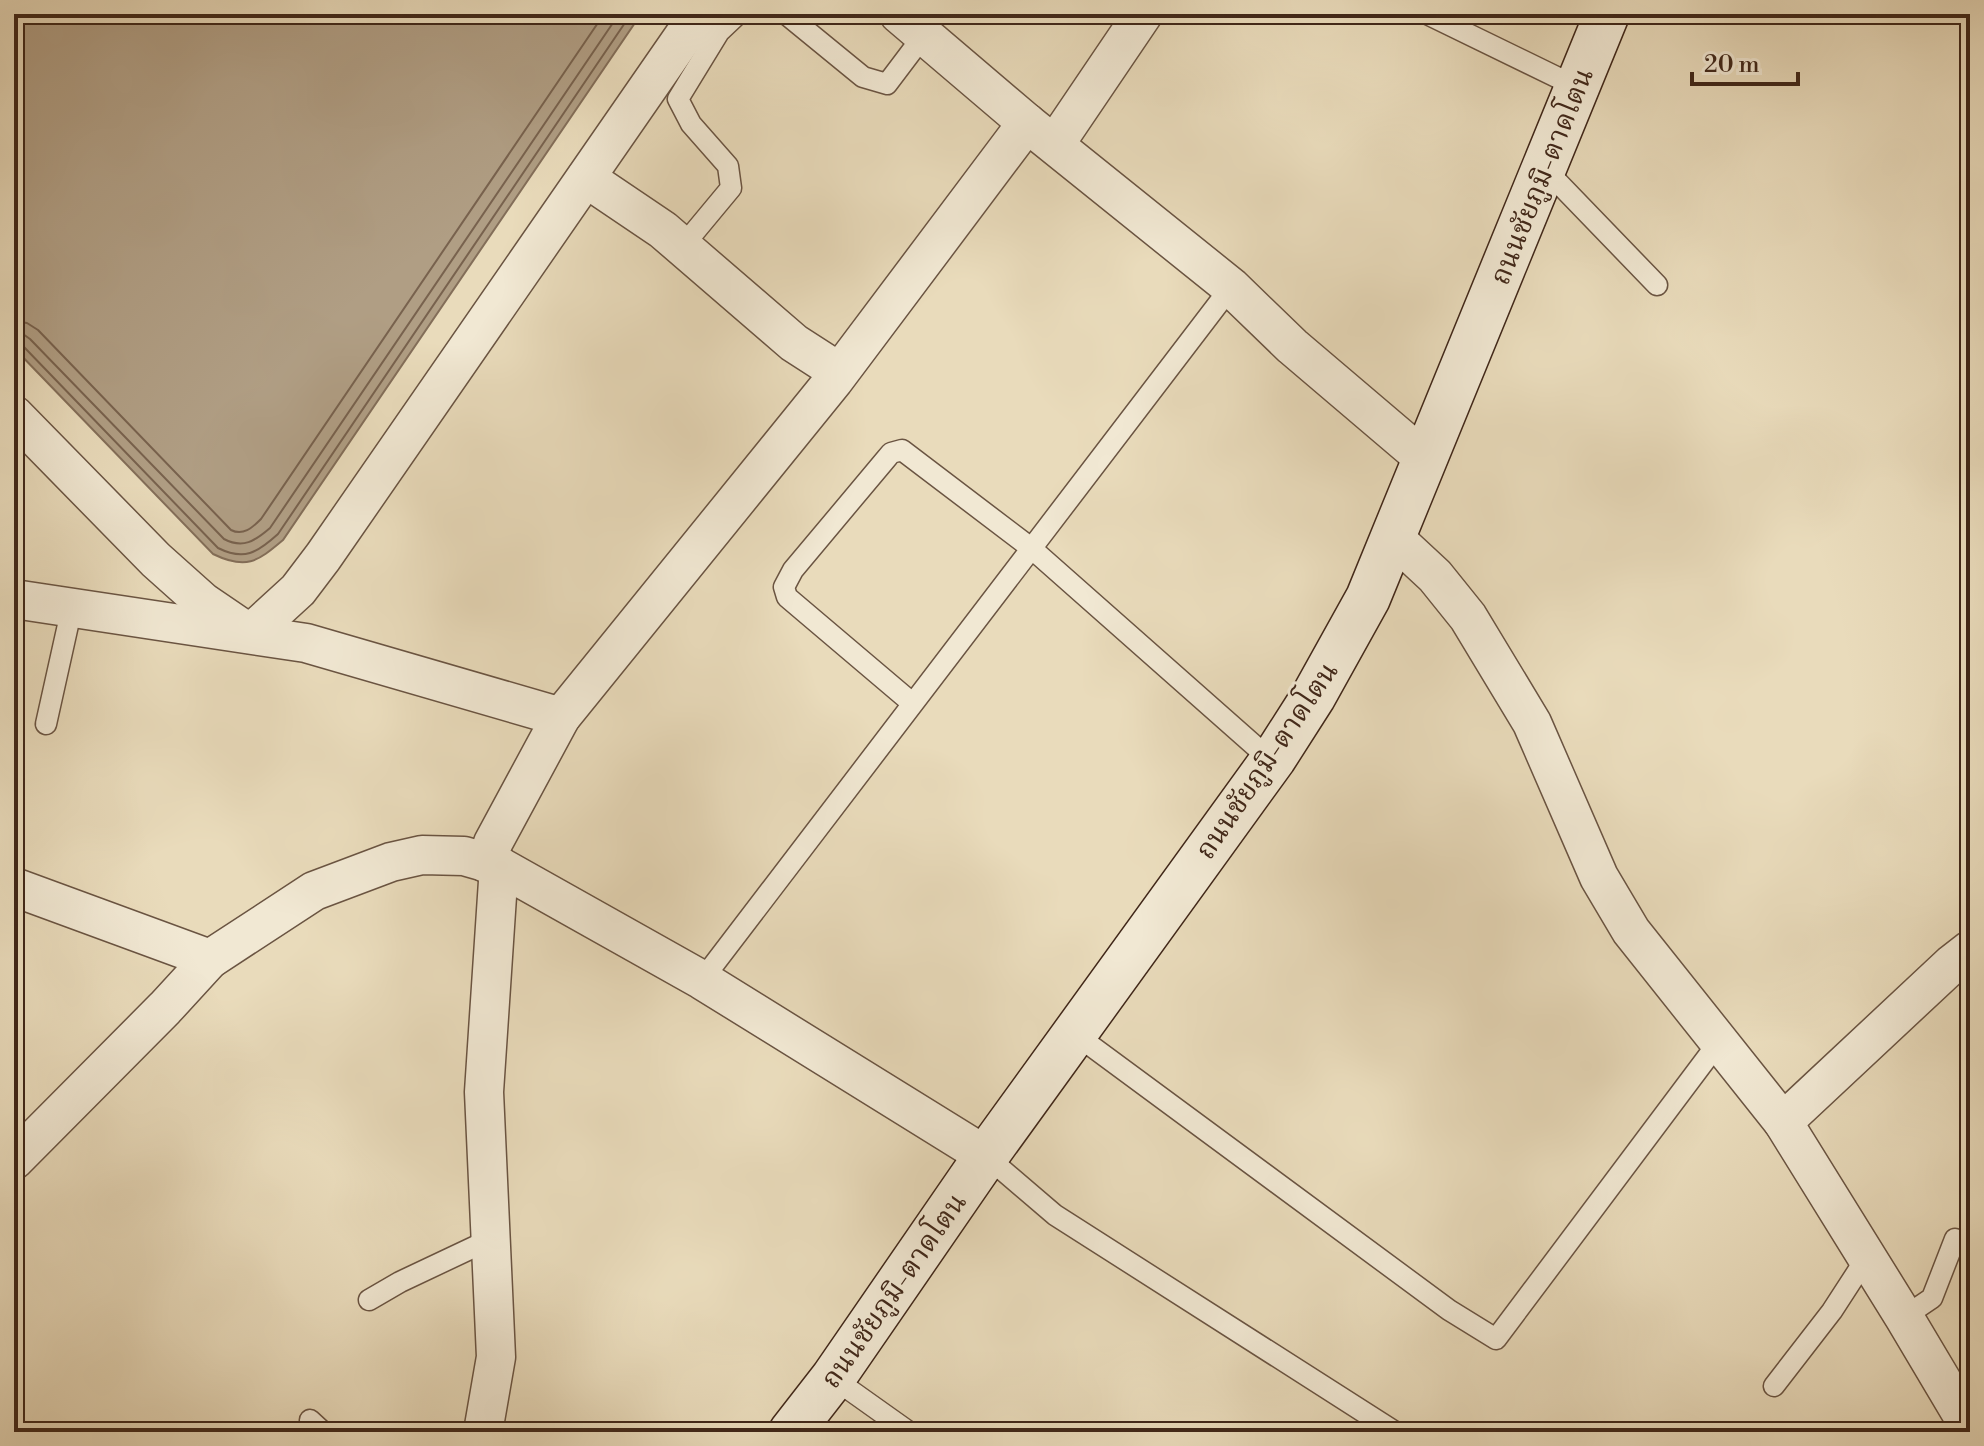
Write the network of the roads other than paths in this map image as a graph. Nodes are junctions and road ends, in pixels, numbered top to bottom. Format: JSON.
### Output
{"nodes":[{"id":1,"x":699,"y":14,"type":"edge"},
{"id":2,"x":738,"y":14,"type":"edge"},
{"id":3,"x":786,"y":14,"type":"edge"},
{"id":4,"x":1143,"y":14,"type":"edge"},
{"id":5,"x":1427,"y":14,"type":"edge"},
{"id":6,"x":1607,"y":14,"type":"edge"},
{"id":7,"x":907,"y":20,"type":"edge"},
{"id":8,"x":1577,"y":87,"type":"junction"},
{"id":9,"x":1041,"y":133,"type":"junction"},
{"id":10,"x":1544,"y":168,"type":"junction"},
{"id":11,"x":586,"y":178,"type":"junction"},
{"id":12,"x":682,"y":247,"type":"junction"},
{"id":13,"x":1657,"y":285,"type":"dead end"},
{"id":14,"x":1231,"y":287,"type":"junction"},
{"id":15,"x":839,"y":372,"type":"junction"},
{"id":16,"x":19,"y":432,"type":"edge"},
{"id":17,"x":1426,"y":460,"type":"junction"},
{"id":18,"x":1393,"y":537,"type":"junction"},
{"id":19,"x":1031,"y":548,"type":"junction"},
{"id":20,"x":14,"y":599,"type":"edge"},
{"id":21,"x":72,"y":607,"type":"junction"},
{"id":22,"x":250,"y":634,"type":"junction"},
{"id":23,"x":912,"y":703,"type":"junction"},
{"id":24,"x":561,"y":717,"type":"junction"},
{"id":25,"x":46,"y":724,"type":"dead end"},
{"id":26,"x":1272,"y":761,"type":"junction"},
{"id":27,"x":493,"y":864,"type":"junction"},
{"id":28,"x":14,"y":887,"type":"edge"},
{"id":29,"x":1970,"y":950,"type":"edge"},
{"id":30,"x":210,"y":959,"type":"junction"},
{"id":31,"x":702,"y":980,"type":"junction"},
{"id":32,"x":1075,"y":1034,"type":"junction"},
{"id":33,"x":1718,"y":1043,"type":"junction"},
{"id":34,"x":1783,"y":1122,"type":"junction"},
{"id":35,"x":986,"y":1156,"type":"junction"},
{"id":36,"x":14,"y":1160,"type":"edge"},
{"id":37,"x":491,"y":1239,"type":"junction"},
{"id":38,"x":1955,"y":1239,"type":"dead end"},
{"id":39,"x":1867,"y":1257,"type":"junction"},
{"id":40,"x":369,"y":1300,"type":"dead end"},
{"id":41,"x":1904,"y":1317,"type":"junction"},
{"id":42,"x":833,"y":1378,"type":"junction"},
{"id":43,"x":1774,"y":1386,"type":"dead end"},
{"id":44,"x":1970,"y":1428,"type":"edge"},
{"id":45,"x":483,"y":1432,"type":"edge"},
{"id":46,"x":791,"y":1432,"type":"edge"},
{"id":47,"x":909,"y":1432,"type":"edge"},
{"id":48,"x":1395,"y":1432,"type":"edge"}],
"edges":[{"from":1,"to":11,"type":"street"},
{"from":2,"to":12,"type":"lane"},
{"from":3,"to":7,"type":"lane"},
{"from":4,"to":9,"type":"street"},
{"from":5,"to":8,"type":"lane"},
{"from":6,"to":8,"type":"main road","name":"ถนนชัยภูมิ-ตาดโตน"},
{"from":7,"to":9,"type":"street"},
{"from":8,"to":10,"type":"main road","name":"ถนนชัยภูมิ-ตาดโตน"},
{"from":9,"to":14,"type":"street"},
{"from":9,"to":15,"type":"street"},
{"from":10,"to":13,"type":"lane"},
{"from":10,"to":17,"type":"main road","name":"ถนนชัยภูมิ-ตาดโตน"},
{"from":11,"to":12,"type":"street"},
{"from":11,"to":22,"type":"street"},
{"from":12,"to":15,"type":"street"},
{"from":14,"to":17,"type":"street"},
{"from":14,"to":19,"type":"lane"},
{"from":15,"to":24,"type":"street"},
{"from":16,"to":22,"type":"street"},
{"from":17,"to":18,"type":"main road","name":"ถนนชัยภูมิ-ตาดโตน"},
{"from":18,"to":26,"type":"main road","name":"ถนนชัยภูมิ-ตาดโตน"},
{"from":18,"to":33,"type":"street"},
{"from":19,"to":23,"type":"lane"},
{"from":19,"to":23,"type":"lane"},
{"from":19,"to":26,"type":"lane"},
{"from":20,"to":21,"type":"street"},
{"from":21,"to":22,"type":"street"},
{"from":21,"to":25,"type":"lane"},
{"from":22,"to":24,"type":"street"},
{"from":23,"to":31,"type":"lane"},
{"from":24,"to":27,"type":"street"},
{"from":26,"to":32,"type":"main road","name":"ถนนชัยภูมิ-ตาดโตน"},
{"from":27,"to":30,"type":"street"},
{"from":27,"to":31,"type":"street"},
{"from":27,"to":37,"type":"street"},
{"from":28,"to":30,"type":"street"},
{"from":29,"to":34,"type":"street"},
{"from":30,"to":36,"type":"street"},
{"from":31,"to":35,"type":"street"},
{"from":32,"to":33,"type":"lane"},
{"from":32,"to":35,"type":"main road","name":"ถนนชัยภูมิ-ตาดโตน"},
{"from":33,"to":34,"type":"street"},
{"from":34,"to":39,"type":"street"},
{"from":35,"to":42,"type":"main road","name":"ถนนชัยภูมิ-ตาดโตน"},
{"from":35,"to":48,"type":"lane"},
{"from":37,"to":40,"type":"lane"},
{"from":37,"to":45,"type":"street"},
{"from":38,"to":41,"type":"lane"},
{"from":39,"to":41,"type":"street"},
{"from":39,"to":43,"type":"lane"},
{"from":41,"to":44,"type":"street"},
{"from":42,"to":46,"type":"main road","name":"ถนนชัยภูมิ-ตาดโตน"},
{"from":42,"to":47,"type":"lane"}]}
